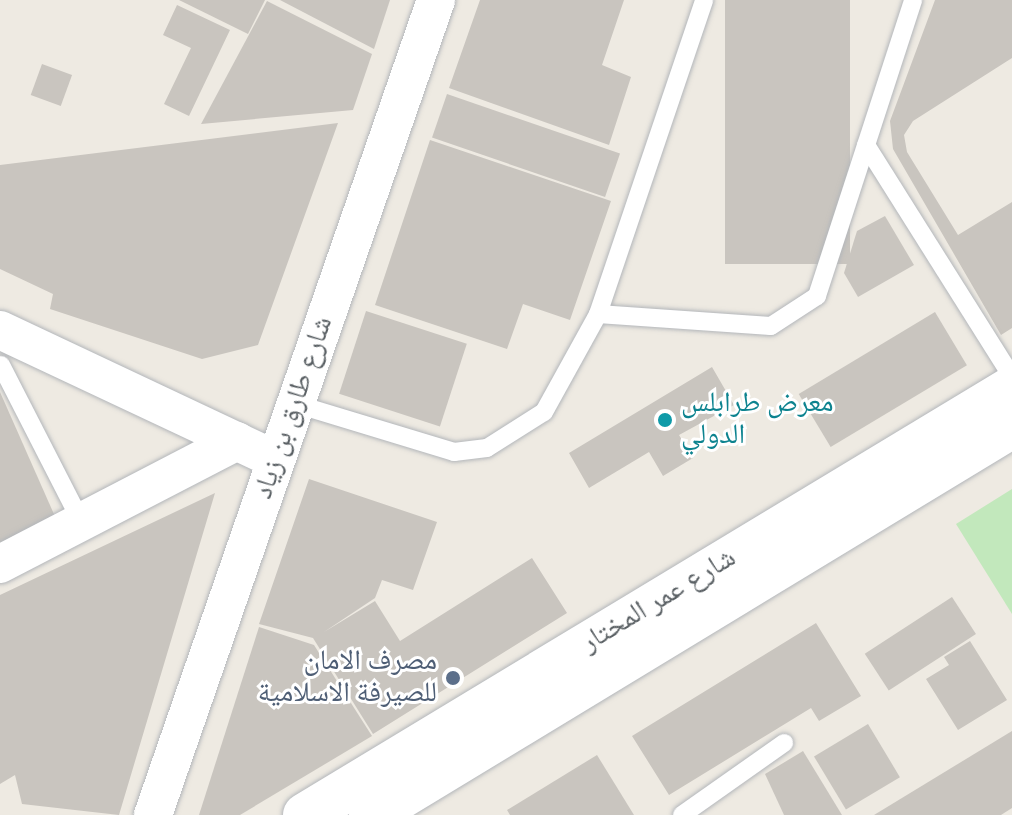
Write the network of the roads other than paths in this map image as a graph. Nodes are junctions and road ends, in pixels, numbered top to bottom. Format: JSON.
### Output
{"nodes":[{"id":1,"x":436,"y":0,"type":"edge"},
{"id":2,"x":704,"y":0,"type":"edge"},
{"id":3,"x":913,"y":0,"type":"edge"},
{"id":4,"x":866,"y":145,"type":"junction"},
{"id":5,"x":598,"y":314,"type":"junction"},
{"id":6,"x":0,"y":330,"type":"edge"},
{"id":7,"x":38,"y":348,"type":"junction"},
{"id":8,"x":0,"y":365,"type":"edge"},
{"id":9,"x":1012,"y":377,"type":"edge"},
{"id":10,"x":1012,"y":388,"type":"edge"},
{"id":11,"x":296,"y":404,"type":"junction"},
{"id":12,"x":1012,"y":426,"type":"edge"},
{"id":13,"x":237,"y":441,"type":"junction"},
{"id":14,"x":276,"y":460,"type":"junction"},
{"id":15,"x":82,"y":523,"type":"junction"},
{"id":16,"x":0,"y":564,"type":"edge"},
{"id":17,"x":784,"y":743,"type":"dead end"},
{"id":18,"x":153,"y":815,"type":"edge"},
{"id":19,"x":305,"y":815,"type":"edge"},
{"id":20,"x":371,"y":815,"type":"edge"},
{"id":21,"x":682,"y":815,"type":"edge"}],
"edges":[{"from":1,"to":11,"type":"street","name":"شارع طارق بن زياد"},
{"from":2,"to":5,"type":"lane"},
{"from":3,"to":4,"type":"lane"},
{"from":4,"to":5,"type":"lane"},
{"from":4,"to":9,"type":"lane"},
{"from":5,"to":11,"type":"lane"},
{"from":6,"to":7,"type":"street"},
{"from":7,"to":8,"type":"street"},
{"from":7,"to":13,"type":"street"},
{"from":8,"to":15,"type":"lane"},
{"from":10,"to":19,"type":"main road","name":"شارع عمر المختار"},
{"from":11,"to":14,"type":"street","name":"شارع طارق بن زياد"},
{"from":12,"to":20,"type":"main road","name":"شارع عمر المختار"},
{"from":13,"to":14,"type":"street"},
{"from":13,"to":15,"type":"street"},
{"from":14,"to":18,"type":"street","name":"شارع طارق بن زياد"},
{"from":15,"to":16,"type":"street"},
{"from":17,"to":21,"type":"lane"}]}
